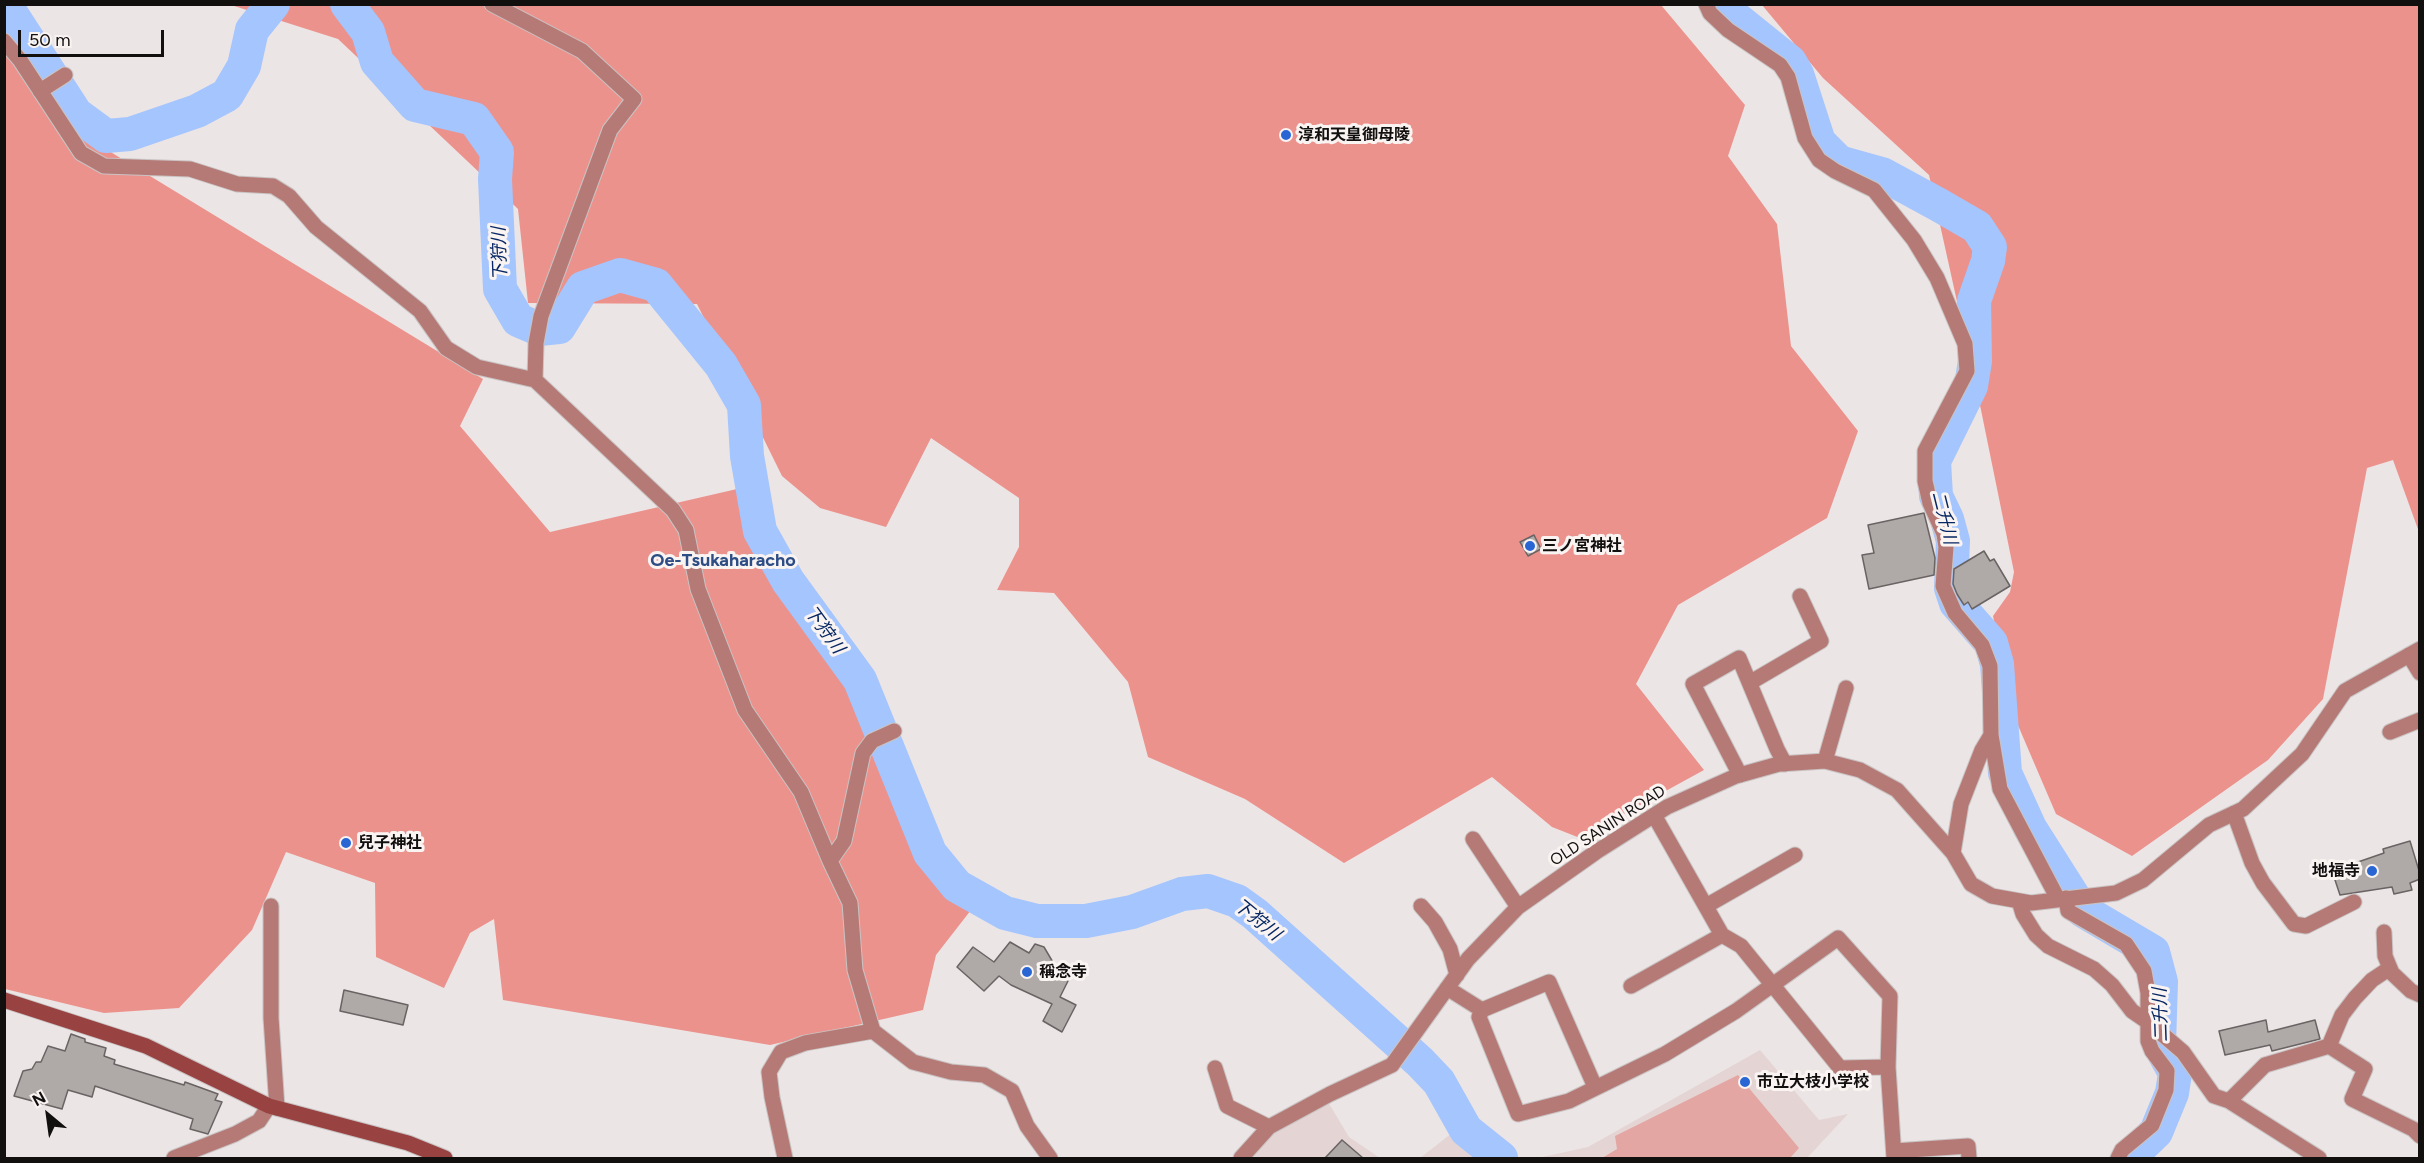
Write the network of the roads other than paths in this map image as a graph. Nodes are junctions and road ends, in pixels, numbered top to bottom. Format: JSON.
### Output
{"nodes":[{"id":1,"x":492,"y":4,"type":"edge"},
{"id":2,"x":1706,"y":4,"type":"edge"},
{"id":3,"x":4,"y":41,"type":"edge"},
{"id":4,"x":64,"y":75,"type":"dead end"},
{"id":5,"x":41,"y":90,"type":"junction"},
{"id":6,"x":535,"y":380,"type":"junction"},
{"id":7,"x":1800,"y":596,"type":"dead end"},
{"id":8,"x":2414,"y":652,"type":"edge"},
{"id":9,"x":2420,"y":673,"type":"edge"},
{"id":10,"x":1751,"y":682,"type":"junction"},
{"id":11,"x":1846,"y":688,"type":"dead end"},
{"id":12,"x":2420,"y":720,"type":"edge"},
{"id":13,"x":893,"y":732,"type":"dead end"},
{"id":14,"x":2390,"y":732,"type":"dead end"},
{"id":15,"x":1991,"y":735,"type":"junction"},
{"id":16,"x":1825,"y":761,"type":"junction"},
{"id":17,"x":1785,"y":764,"type":"junction"},
{"id":18,"x":1740,"y":775,"type":"junction"},
{"id":19,"x":2234,"y":813,"type":"junction"},
{"id":20,"x":1654,"y":815,"type":"junction"},
{"id":21,"x":1473,"y":839,"type":"dead end"},
{"id":22,"x":1953,"y":853,"type":"junction"},
{"id":23,"x":1795,"y":855,"type":"dead end"},
{"id":24,"x":830,"y":861,"type":"junction"},
{"id":25,"x":2062,"y":899,"type":"junction"},
{"id":26,"x":2019,"y":902,"type":"junction"},
{"id":27,"x":2354,"y":902,"type":"dead end"},
{"id":28,"x":271,"y":906,"type":"dead end"},
{"id":29,"x":1421,"y":906,"type":"dead end"},
{"id":30,"x":1706,"y":906,"type":"junction"},
{"id":31,"x":1518,"y":907,"type":"junction"},
{"id":32,"x":2384,"y":932,"type":"dead end"},
{"id":33,"x":1722,"y":935,"type":"junction"},
{"id":34,"x":2390,"y":969,"type":"junction"},
{"id":35,"x":1456,"y":975,"type":"junction"},
{"id":36,"x":1774,"y":985,"type":"junction"},
{"id":37,"x":1631,"y":986,"type":"dead end"},
{"id":38,"x":1447,"y":988,"type":"junction"},
{"id":39,"x":2420,"y":995,"type":"edge"},
{"id":40,"x":4,"y":1000,"type":"edge"},
{"id":41,"x":1482,"y":1010,"type":"junction"},
{"id":42,"x":2148,"y":1022,"type":"junction"},
{"id":43,"x":873,"y":1031,"type":"junction"},
{"id":44,"x":2329,"y":1046,"type":"junction"},
{"id":45,"x":1888,"y":1067,"type":"junction"},
{"id":46,"x":1215,"y":1068,"type":"dead end"},
{"id":47,"x":1595,"y":1087,"type":"junction"},
{"id":48,"x":2229,"y":1101,"type":"junction"},
{"id":49,"x":273,"y":1107,"type":"junction"},
{"id":50,"x":1269,"y":1127,"type":"junction"},
{"id":51,"x":2420,"y":1136,"type":"edge"},
{"id":52,"x":1894,"y":1155,"type":"edge"},
{"id":53,"x":174,"y":1158,"type":"edge"},
{"id":54,"x":446,"y":1158,"type":"edge"},
{"id":55,"x":785,"y":1158,"type":"edge"},
{"id":56,"x":1050,"y":1158,"type":"edge"},
{"id":57,"x":1241,"y":1158,"type":"edge"},
{"id":58,"x":1969,"y":1158,"type":"edge"},
{"id":59,"x":2118,"y":1158,"type":"edge"},
{"id":60,"x":2319,"y":1158,"type":"edge"}],
"edges":[{"from":1,"to":6,"type":"street"},
{"from":2,"to":15,"type":"street"},
{"from":3,"to":5,"type":"street"},
{"from":4,"to":5,"type":"street"},
{"from":5,"to":6,"type":"street"},
{"from":6,"to":24,"type":"street"},
{"from":7,"to":10,"type":"street"},
{"from":8,"to":9,"type":"street"},
{"from":8,"to":19,"type":"street","name":"OLD SANIN ROAD"},
{"from":10,"to":17,"type":"street"},
{"from":10,"to":18,"type":"street"},
{"from":11,"to":16,"type":"street"},
{"from":12,"to":14,"type":"street"},
{"from":13,"to":24,"type":"street"},
{"from":15,"to":22,"type":"street"},
{"from":15,"to":25,"type":"street"},
{"from":16,"to":17,"type":"street","name":"OLD SANIN ROAD"},
{"from":16,"to":22,"type":"street","name":"OLD SANIN ROAD"},
{"from":17,"to":18,"type":"street","name":"OLD SANIN ROAD"},
{"from":18,"to":20,"type":"street","name":"OLD SANIN ROAD"},
{"from":19,"to":25,"type":"street","name":"OLD SANIN ROAD"},
{"from":19,"to":27,"type":"street"},
{"from":20,"to":30,"type":"street"},
{"from":20,"to":31,"type":"street","name":"OLD SANIN ROAD"},
{"from":21,"to":31,"type":"street"},
{"from":22,"to":26,"type":"street","name":"OLD SANIN ROAD"},
{"from":23,"to":30,"type":"street"},
{"from":24,"to":43,"type":"street"},
{"from":25,"to":26,"type":"street","name":"OLD SANIN ROAD"},
{"from":25,"to":42,"type":"street"},
{"from":26,"to":42,"type":"street"},
{"from":28,"to":49,"type":"street"},
{"from":29,"to":35,"type":"street"},
{"from":30,"to":33,"type":"street"},
{"from":31,"to":35,"type":"street","name":"OLD SANIN ROAD"},
{"from":32,"to":34,"type":"street"},
{"from":33,"to":36,"type":"street"},
{"from":33,"to":37,"type":"street"},
{"from":34,"to":39,"type":"street"},
{"from":34,"to":44,"type":"street"},
{"from":35,"to":38,"type":"street","name":"OLD SANIN ROAD"},
{"from":36,"to":45,"type":"street"},
{"from":36,"to":45,"type":"street"},
{"from":36,"to":47,"type":"street"},
{"from":38,"to":41,"type":"street"},
{"from":38,"to":50,"type":"street","name":"OLD SANIN ROAD"},
{"from":40,"to":49,"type":"main road"},
{"from":41,"to":47,"type":"street"},
{"from":41,"to":47,"type":"street"},
{"from":42,"to":48,"type":"street"},
{"from":42,"to":59,"type":"street"},
{"from":43,"to":55,"type":"street"},
{"from":43,"to":56,"type":"street"},
{"from":44,"to":48,"type":"street"},
{"from":44,"to":51,"type":"street"},
{"from":45,"to":52,"type":"street"},
{"from":46,"to":50,"type":"street"},
{"from":48,"to":60,"type":"street"},
{"from":49,"to":53,"type":"street"},
{"from":49,"to":54,"type":"main road"},
{"from":50,"to":57,"type":"street","name":"OLD SANIN ROAD"},
{"from":52,"to":58,"type":"street"}]}
